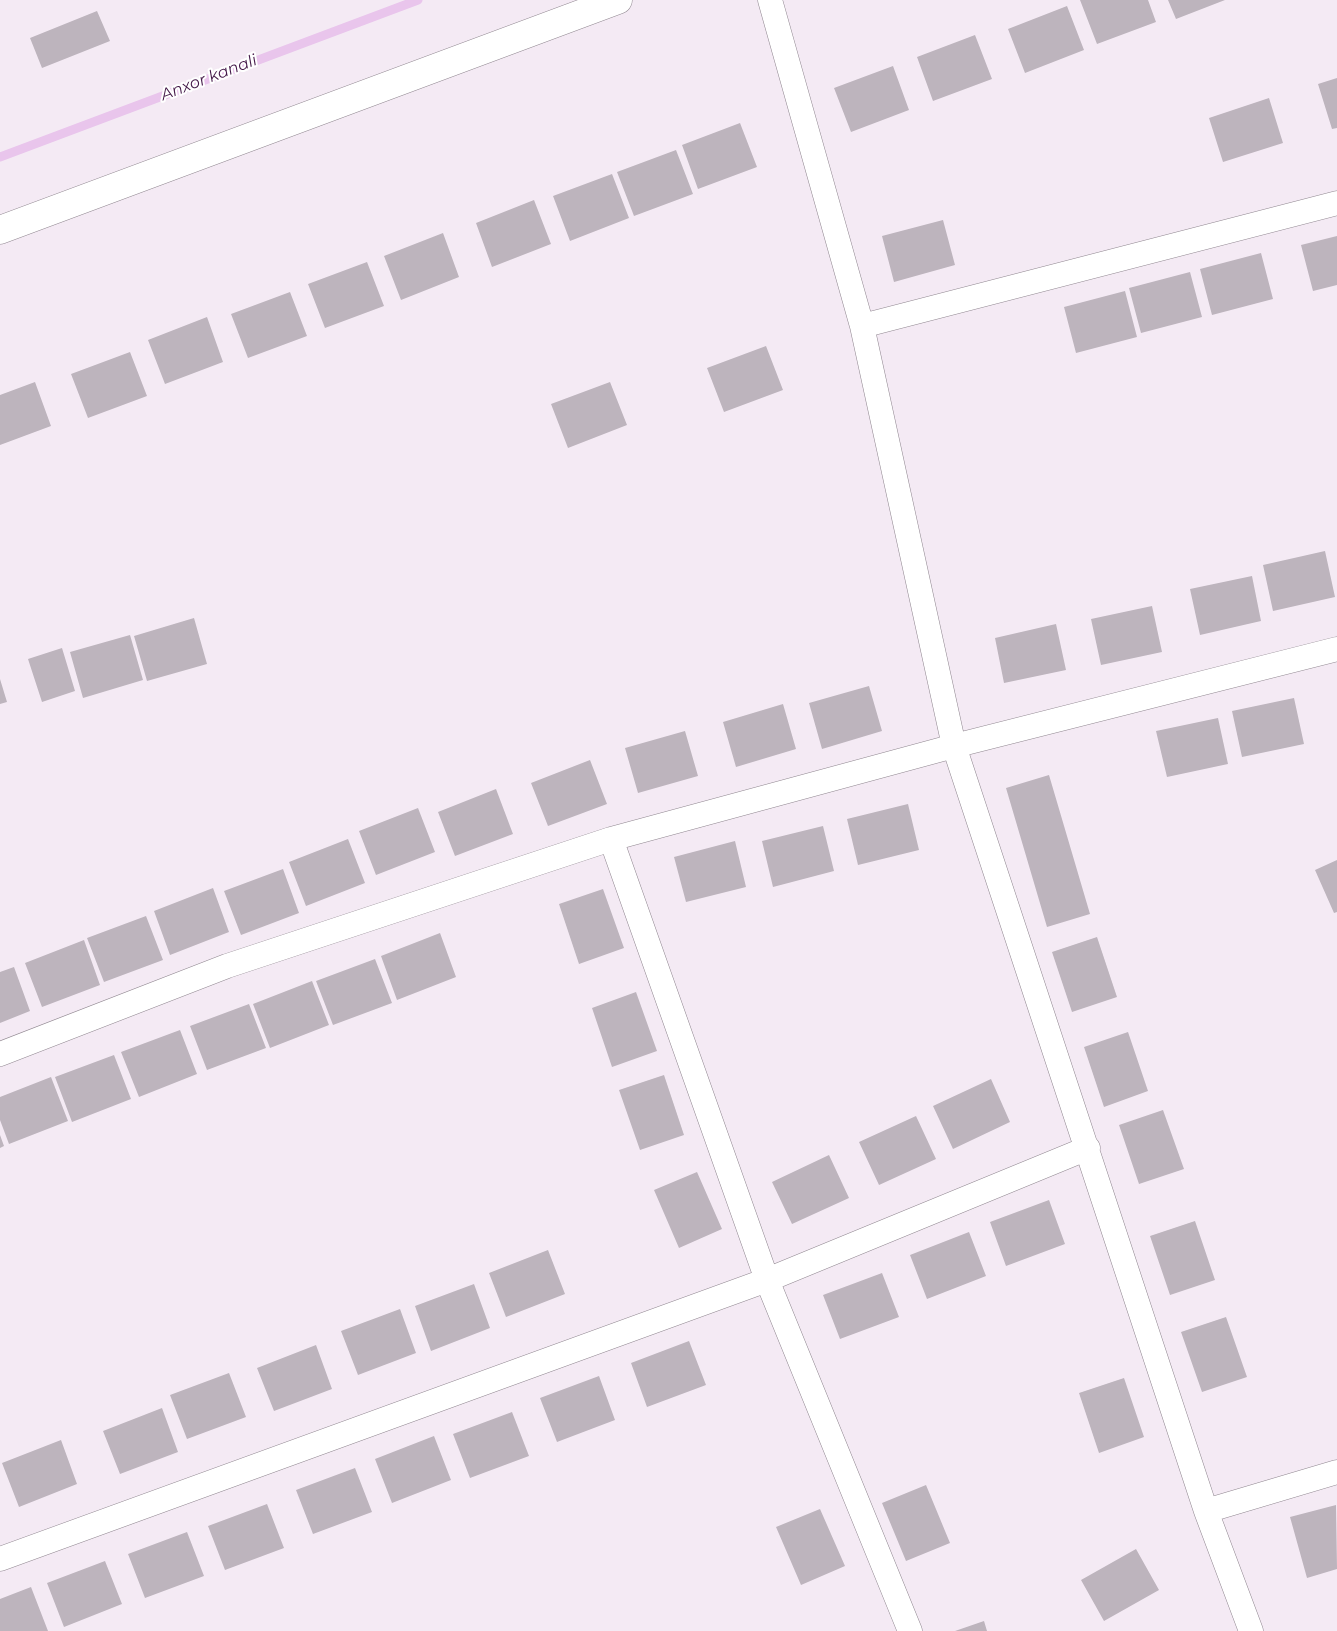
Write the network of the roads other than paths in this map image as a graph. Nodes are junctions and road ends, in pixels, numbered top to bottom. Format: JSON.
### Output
{"nodes":[{"id":1,"x":618,"y":0,"type":"edge"},
{"id":2,"x":770,"y":0,"type":"edge"},
{"id":3,"x":1337,"y":203,"type":"edge"},
{"id":4,"x":0,"y":230,"type":"edge"},
{"id":5,"x":862,"y":326,"type":"junction"},
{"id":6,"x":1336,"y":654,"type":"edge"},
{"id":7,"x":954,"y":746,"type":"junction"},
{"id":8,"x":611,"y":838,"type":"junction"},
{"id":9,"x":0,"y":1054,"type":"edge"},
{"id":10,"x":1088,"y":1148,"type":"junction"},
{"id":11,"x":767,"y":1280,"type":"junction"},
{"id":12,"x":1337,"y":1472,"type":"edge"},
{"id":13,"x":1206,"y":1510,"type":"junction"},
{"id":14,"x":0,"y":1559,"type":"edge"},
{"id":15,"x":910,"y":1631,"type":"edge"},
{"id":16,"x":1251,"y":1631,"type":"edge"}],
"edges":[{"from":1,"to":4,"type":"street"},
{"from":2,"to":5,"type":"street"},
{"from":3,"to":5,"type":"street"},
{"from":5,"to":7,"type":"street"},
{"from":6,"to":7,"type":"street"},
{"from":7,"to":8,"type":"street"},
{"from":7,"to":10,"type":"street"},
{"from":8,"to":9,"type":"street"},
{"from":8,"to":11,"type":"street"},
{"from":10,"to":11,"type":"street"},
{"from":10,"to":13,"type":"street"},
{"from":11,"to":14,"type":"street"},
{"from":11,"to":15,"type":"street"},
{"from":12,"to":13,"type":"street"},
{"from":13,"to":16,"type":"street"}]}
